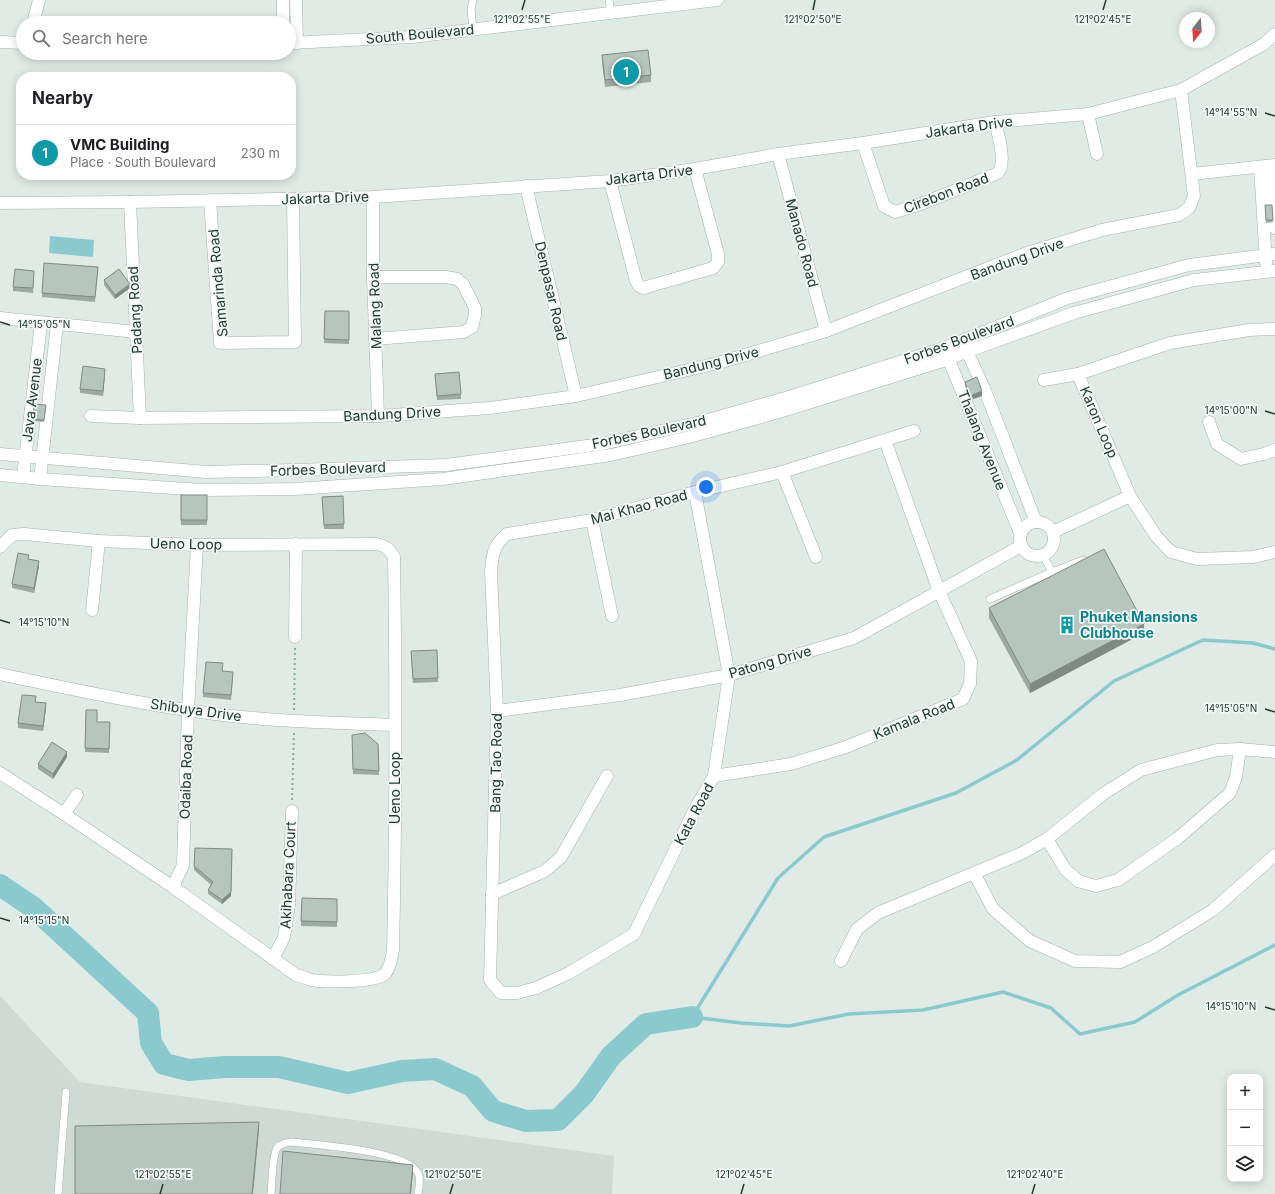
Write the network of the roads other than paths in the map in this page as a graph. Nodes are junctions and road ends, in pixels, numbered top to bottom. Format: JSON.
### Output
{"nodes":[{"id":1,"x":39,"y":0,"type":"edge"},
{"id":2,"x":283,"y":0,"type":"edge"},
{"id":3,"x":296,"y":0,"type":"edge"},
{"id":4,"x":473,"y":0,"type":"edge"},
{"id":5,"x":609,"y":0,"type":"edge"},
{"id":6,"x":717,"y":0,"type":"edge"},
{"id":7,"x":674,"y":3,"type":"edge"},
{"id":8,"x":654,"y":4,"type":"edge"},
{"id":9,"x":611,"y":13,"type":"junction"},
{"id":10,"x":35,"y":16,"type":"edge"},
{"id":11,"x":283,"y":16,"type":"edge"},
{"id":12,"x":295,"y":16,"type":"edge"},
{"id":13,"x":473,"y":29,"type":"junction"},
{"id":14,"x":1275,"y":34,"type":"edge"},
{"id":15,"x":0,"y":42,"type":"edge"},
{"id":16,"x":16,"y":43,"type":"edge"},
{"id":17,"x":296,"y":43,"type":"edge"},
{"id":18,"x":1181,"y":90,"type":"junction"},
{"id":19,"x":1088,"y":114,"type":"junction"},
{"id":20,"x":995,"y":122,"type":"junction"},
{"id":21,"x":863,"y":143,"type":"junction"},
{"id":22,"x":778,"y":154,"type":"junction"},
{"id":23,"x":1097,"y":154,"type":"dead end"},
{"id":24,"x":1269,"y":166,"type":"edge"},
{"id":25,"x":695,"y":169,"type":"junction"},
{"id":26,"x":1192,"y":174,"type":"junction"},
{"id":27,"x":610,"y":181,"type":"junction"},
{"id":28,"x":526,"y":186,"type":"junction"},
{"id":29,"x":373,"y":197,"type":"junction"},
{"id":30,"x":293,"y":199,"type":"junction"},
{"id":31,"x":210,"y":200,"type":"junction"},
{"id":32,"x":130,"y":202,"type":"junction"},
{"id":33,"x":0,"y":203,"type":"edge"},
{"id":34,"x":1275,"y":228,"type":"edge"},
{"id":35,"x":1270,"y":255,"type":"edge"},
{"id":36,"x":1271,"y":272,"type":"edge"},
{"id":37,"x":373,"y":277,"type":"junction"},
{"id":38,"x":0,"y":318,"type":"edge"},
{"id":39,"x":41,"y":323,"type":"junction"},
{"id":40,"x":57,"y":324,"type":"junction"},
{"id":41,"x":1275,"y":329,"type":"edge"},
{"id":42,"x":826,"y":331,"type":"junction"},
{"id":43,"x":136,"y":332,"type":"junction"},
{"id":44,"x":375,"y":339,"type":"junction"},
{"id":45,"x":965,"y":346,"type":"junction"},
{"id":46,"x":944,"y":348,"type":"junction"},
{"id":47,"x":949,"y":359,"type":"junction"},
{"id":48,"x":1078,"y":374,"type":"junction"},
{"id":49,"x":1044,"y":380,"type":"dead end"},
{"id":50,"x":576,"y":396,"type":"junction"},
{"id":51,"x":91,"y":416,"type":"dead end"},
{"id":52,"x":378,"y":416,"type":"junction"},
{"id":53,"x":140,"y":418,"type":"junction"},
{"id":54,"x":1209,"y":422,"type":"dead end"},
{"id":55,"x":914,"y":431,"type":"dead end"},
{"id":56,"x":886,"y":440,"type":"junction"},
{"id":57,"x":1275,"y":450,"type":"edge"},
{"id":58,"x":0,"y":454,"type":"edge"},
{"id":59,"x":26,"y":457,"type":"junction"},
{"id":60,"x":42,"y":458,"type":"junction"},
{"id":61,"x":782,"y":472,"type":"junction"},
{"id":62,"x":0,"y":474,"type":"edge"},
{"id":63,"x":23,"y":477,"type":"junction"},
{"id":64,"x":40,"y":479,"type":"junction"},
{"id":65,"x":695,"y":492,"type":"junction"},
{"id":66,"x":1130,"y":496,"type":"junction"},
{"id":67,"x":592,"y":520,"type":"junction"},
{"id":68,"x":1036,"y":522,"type":"junction"},
{"id":69,"x":1053,"y":532,"type":"junction"},
{"id":70,"x":1020,"y":533,"type":"junction"},
{"id":71,"x":507,"y":534,"type":"joint"},
{"id":72,"x":99,"y":541,"type":"junction"},
{"id":73,"x":1,"y":544,"type":"edge"},
{"id":74,"x":296,"y":544,"type":"junction"},
{"id":75,"x":197,"y":545,"type":"junction"},
{"id":76,"x":1021,"y":546,"type":"junction"},
{"id":77,"x":1275,"y":552,"type":"edge"},
{"id":78,"x":1043,"y":556,"type":"junction"},
{"id":79,"x":816,"y":557,"type":"dead end"},
{"id":80,"x":1086,"y":560,"type":"edge"},
{"id":81,"x":1052,"y":572,"type":"junction"},
{"id":82,"x":938,"y":591,"type":"junction"},
{"id":83,"x":990,"y":599,"type":"dead end"},
{"id":84,"x":92,"y":610,"type":"dead end"},
{"id":85,"x":612,"y":616,"type":"dead end"},
{"id":86,"x":295,"y":637,"type":"dead end"},
{"id":87,"x":0,"y":674,"type":"edge"},
{"id":88,"x":729,"y":674,"type":"junction"},
{"id":89,"x":188,"y":711,"type":"junction"},
{"id":90,"x":497,"y":711,"type":"junction"},
{"id":91,"x":395,"y":725,"type":"junction"},
{"id":92,"x":1240,"y":749,"type":"junction"},
{"id":93,"x":1275,"y":752,"type":"edge"},
{"id":94,"x":0,"y":774,"type":"edge"},
{"id":95,"x":607,"y":776,"type":"dead end"},
{"id":96,"x":714,"y":776,"type":"junction"},
{"id":97,"x":77,"y":794,"type":"dead end"},
{"id":98,"x":292,"y":812,"type":"dead end"},
{"id":99,"x":64,"y":814,"type":"junction"},
{"id":100,"x":1047,"y":839,"type":"junction"},
{"id":101,"x":1275,"y":855,"type":"edge"},
{"id":102,"x":974,"y":873,"type":"junction"},
{"id":103,"x":173,"y":887,"type":"junction"},
{"id":104,"x":492,"y":894,"type":"junction"},
{"id":105,"x":273,"y":960,"type":"junction"},
{"id":106,"x":841,"y":961,"type":"dead end"},
{"id":107,"x":501,"y":994,"type":"joint"},
{"id":108,"x":66,"y":1092,"type":"dead end"},
{"id":109,"x":58,"y":1194,"type":"edge"},
{"id":110,"x":271,"y":1194,"type":"edge"},
{"id":111,"x":418,"y":1194,"type":"edge"}],
"edges":[{"from":1,"to":10,"type":"street"},
{"from":2,"to":11,"type":"street"},
{"from":3,"to":12,"type":"street"},
{"from":4,"to":13,"type":"lane"},
{"from":5,"to":9,"type":"lane"},
{"from":6,"to":7,"type":"street","name":"South Boulevard"},
{"from":7,"to":8,"type":"street","name":"South Boulevard"},
{"from":8,"to":9,"type":"street","name":"South Boulevard"},
{"from":9,"to":13,"type":"street","name":"South Boulevard"},
{"from":13,"to":17,"type":"street","name":"South Boulevard"},
{"from":14,"to":18,"type":"street","name":"Jakarta Drive"},
{"from":15,"to":16,"type":"street"},
{"from":18,"to":19,"type":"street","name":"Jakarta Drive"},
{"from":18,"to":26,"type":"street","name":"Bandung Drive"},
{"from":19,"to":20,"type":"street","name":"Jakarta Drive"},
{"from":19,"to":23,"type":"street"},
{"from":20,"to":21,"type":"street","name":"Jakarta Drive"},
{"from":20,"to":21,"type":"street","name":"Cirebon Road"},
{"from":21,"to":22,"type":"street","name":"Jakarta Drive"},
{"from":22,"to":25,"type":"street","name":"Jakarta Drive"},
{"from":22,"to":42,"type":"street","name":"Manado Road"},
{"from":24,"to":26,"type":"street"},
{"from":24,"to":34,"type":"street"},
{"from":24,"to":35,"type":"street"},
{"from":25,"to":27,"type":"street","name":"Jakarta Drive"},
{"from":25,"to":27,"type":"street"},
{"from":26,"to":42,"type":"street","name":"Bandung Drive"},
{"from":27,"to":28,"type":"street","name":"Jakarta Drive"},
{"from":28,"to":29,"type":"street","name":"Jakarta Drive"},
{"from":28,"to":50,"type":"street","name":"Denpasar Road"},
{"from":29,"to":30,"type":"street","name":"Jakarta Drive"},
{"from":29,"to":37,"type":"street","name":"Malang Road"},
{"from":30,"to":31,"type":"street","name":"Jakarta Drive"},
{"from":30,"to":31,"type":"street","name":"Samarinda Road"},
{"from":31,"to":32,"type":"street","name":"Jakarta Drive"},
{"from":32,"to":33,"type":"street","name":"Jakarta Drive"},
{"from":32,"to":43,"type":"street","name":"Padang Road"},
{"from":35,"to":36,"type":"street"},
{"from":35,"to":45,"type":"street","name":"Forbes Boulevard"},
{"from":36,"to":45,"type":"street","name":"Forbes Boulevard"},
{"from":37,"to":44,"type":"street","name":"Malang Road"},
{"from":37,"to":44,"type":"street"},
{"from":38,"to":39,"type":"street"},
{"from":39,"to":40,"type":"street"},
{"from":39,"to":59,"type":"street","name":"Java Avenue"},
{"from":40,"to":43,"type":"street"},
{"from":40,"to":60,"type":"street","name":"Java Avenue"},
{"from":41,"to":48,"type":"street","name":"Karon Loop"},
{"from":42,"to":50,"type":"street","name":"Bandung Drive"},
{"from":43,"to":53,"type":"street","name":"Padang Road"},
{"from":44,"to":52,"type":"street","name":"Malang Road"},
{"from":45,"to":46,"type":"street","name":"Forbes Boulevard"},
{"from":45,"to":47,"type":"street","name":"Forbes Boulevard"},
{"from":45,"to":68,"type":"street","name":"Thalang Avenue"},
{"from":46,"to":47,"type":"street","name":"Thalang Avenue"},
{"from":46,"to":60,"type":"street","name":"Forbes Boulevard"},
{"from":47,"to":64,"type":"street","name":"Forbes Boulevard"},
{"from":47,"to":70,"type":"street","name":"Thalang Avenue"},
{"from":48,"to":49,"type":"street"},
{"from":48,"to":66,"type":"street","name":"Karon Loop"},
{"from":50,"to":52,"type":"street","name":"Bandung Drive"},
{"from":51,"to":53,"type":"street","name":"Bandung Drive"},
{"from":52,"to":53,"type":"street","name":"Bandung Drive"},
{"from":54,"to":57,"type":"street"},
{"from":55,"to":56,"type":"street","name":"Mai Khao Road"},
{"from":56,"to":61,"type":"street","name":"Mai Khao Road"},
{"from":56,"to":82,"type":"street","name":"Kamala Road"},
{"from":58,"to":59,"type":"street","name":"Forbes Boulevard"},
{"from":59,"to":60,"type":"street","name":"Forbes Boulevard"},
{"from":59,"to":63,"type":"street","name":"Java Avenue"},
{"from":60,"to":64,"type":"street","name":"Java Avenue"},
{"from":61,"to":65,"type":"street","name":"Mai Khao Road"},
{"from":61,"to":79,"type":"street"},
{"from":62,"to":63,"type":"street","name":"Forbes Boulevard"},
{"from":63,"to":64,"type":"street","name":"Forbes Boulevard"},
{"from":65,"to":67,"type":"street","name":"Mai Khao Road"},
{"from":65,"to":88,"type":"street","name":"Kata Road"},
{"from":66,"to":69,"type":"street"},
{"from":66,"to":77,"type":"street","name":"Karon Loop"},
{"from":67,"to":71,"type":"street","name":"Mai Khao Road"},
{"from":67,"to":85,"type":"street"},
{"from":68,"to":69,"type":"street"},
{"from":68,"to":70,"type":"street"},
{"from":69,"to":78,"type":"street"},
{"from":70,"to":76,"type":"street"},
{"from":71,"to":90,"type":"street","name":"Bang Tao Road"},
{"from":72,"to":73,"type":"street","name":"Ueno Loop"},
{"from":72,"to":75,"type":"street","name":"Ueno Loop"},
{"from":72,"to":84,"type":"street"},
{"from":74,"to":75,"type":"street","name":"Ueno Loop"},
{"from":74,"to":86,"type":"street"},
{"from":74,"to":91,"type":"street","name":"Ueno Loop"},
{"from":75,"to":89,"type":"street","name":"Odaiba Road"},
{"from":76,"to":78,"type":"street"},
{"from":76,"to":82,"type":"street","name":"Patong Drive"},
{"from":78,"to":81,"type":"lane"},
{"from":80,"to":81,"type":"lane"},
{"from":81,"to":83,"type":"lane"},
{"from":82,"to":88,"type":"street","name":"Patong Drive"},
{"from":82,"to":96,"type":"street","name":"Kamala Road"},
{"from":87,"to":89,"type":"street","name":"Shibuya Drive"},
{"from":88,"to":90,"type":"street","name":"Patong Drive"},
{"from":88,"to":96,"type":"street","name":"Kata Road"},
{"from":89,"to":91,"type":"street","name":"Shibuya Drive"},
{"from":89,"to":103,"type":"street","name":"Odaiba Road"},
{"from":90,"to":104,"type":"street","name":"Bang Tao Road"},
{"from":91,"to":105,"type":"street","name":"Ueno Loop"},
{"from":92,"to":93,"type":"street"},
{"from":92,"to":100,"type":"street"},
{"from":92,"to":100,"type":"street"},
{"from":94,"to":99,"type":"street","name":"Ueno Loop"},
{"from":95,"to":104,"type":"street"},
{"from":96,"to":107,"type":"street","name":"Kata Road"},
{"from":97,"to":99,"type":"street"},
{"from":98,"to":105,"type":"street","name":"Akihabara Court"},
{"from":99,"to":103,"type":"street","name":"Ueno Loop"},
{"from":100,"to":102,"type":"street"},
{"from":101,"to":102,"type":"street"},
{"from":102,"to":106,"type":"street"},
{"from":103,"to":105,"type":"street","name":"Ueno Loop"},
{"from":104,"to":107,"type":"street","name":"Bang Tao Road"},
{"from":108,"to":109,"type":"lane"},
{"from":110,"to":111,"type":"lane"}]}
